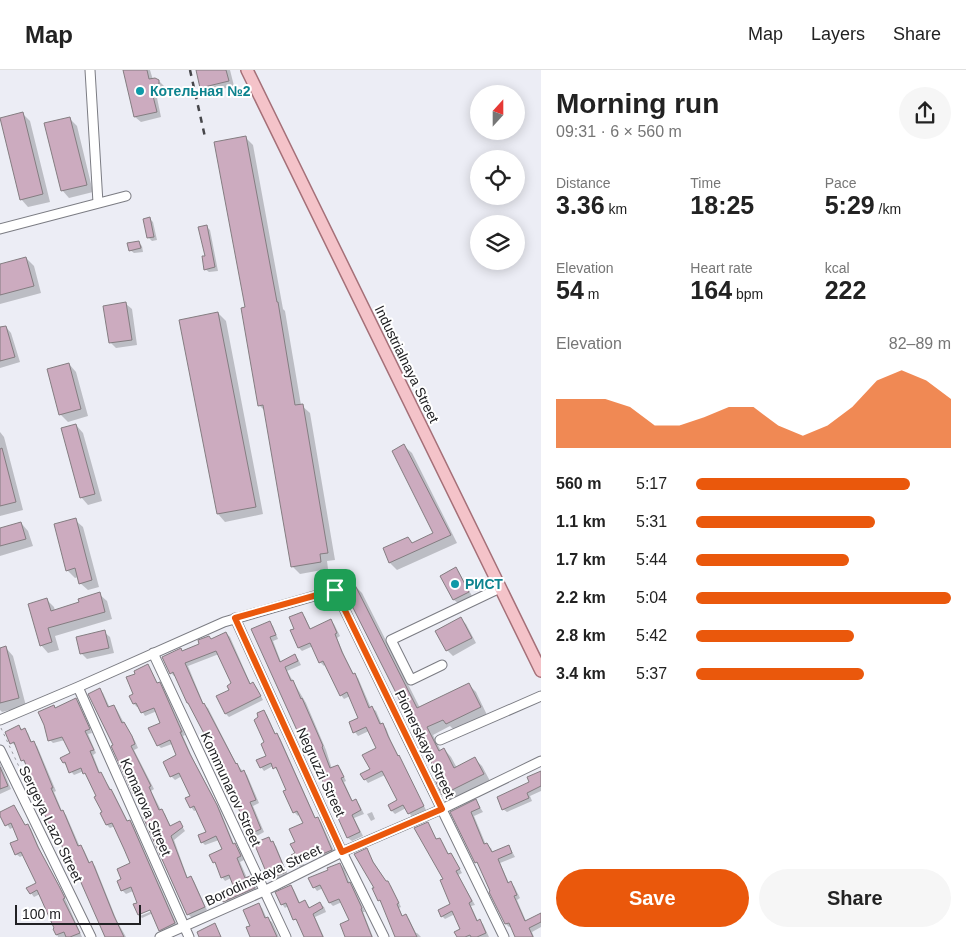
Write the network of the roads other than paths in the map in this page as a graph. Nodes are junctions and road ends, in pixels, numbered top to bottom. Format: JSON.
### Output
{"nodes":[{"id":1,"x":90,"y":70,"type":"edge"},
{"id":2,"x":247,"y":70,"type":"edge"},
{"id":3,"x":126,"y":196,"type":"dead end"},
{"id":4,"x":98,"y":203,"type":"junction"},
{"id":5,"x":0,"y":229,"type":"edge"},
{"id":6,"x":500,"y":588,"type":"junction"},
{"id":7,"x":235,"y":618,"type":"junction"},
{"id":8,"x":152,"y":653,"type":"junction"},
{"id":9,"x":442,"y":665,"type":"dead end"},
{"id":10,"x":541,"y":671,"type":"edge"},
{"id":11,"x":78,"y":687,"type":"junction"},
{"id":12,"x":541,"y":696,"type":"edge"},
{"id":13,"x":0,"y":720,"type":"edge"},
{"id":14,"x":440,"y":740,"type":"dead end"},
{"id":15,"x":0,"y":750,"type":"edge"},
{"id":16,"x":541,"y":761,"type":"edge"},
{"id":17,"x":442,"y":809,"type":"junction"},
{"id":18,"x":342,"y":852,"type":"junction"},
{"id":19,"x":264,"y":891,"type":"junction"},
{"id":20,"x":184,"y":927,"type":"junction"},
{"id":21,"x":91,"y":937,"type":"edge"},
{"id":22,"x":160,"y":937,"type":"edge"},
{"id":23,"x":188,"y":937,"type":"edge"},
{"id":24,"x":286,"y":937,"type":"edge"},
{"id":25,"x":384,"y":937,"type":"edge"},
{"id":26,"x":504,"y":937,"type":"edge"}],
"edges":[{"from":1,"to":4,"type":"street"},
{"from":2,"to":6,"type":"main road","name":"Industrialnaya Street"},
{"from":3,"to":4,"type":"street"},
{"from":4,"to":5,"type":"street"},
{"from":6,"to":9,"type":"street"},
{"from":6,"to":10,"type":"main road","name":"Industrialnaya Street"},
{"from":7,"to":8,"type":"street"},
{"from":7,"to":17,"type":"street","name":"Pionerskaya Street"},
{"from":7,"to":18,"type":"street","name":"Negruzzi Street"},
{"from":8,"to":11,"type":"street"},
{"from":8,"to":19,"type":"street","name":"Kommunarov Street"},
{"from":11,"to":13,"type":"street"},
{"from":11,"to":20,"type":"street","name":"Komarova Street"},
{"from":12,"to":14,"type":"street"},
{"from":15,"to":21,"type":"street","name":"Sergeya Lazo Street"},
{"from":16,"to":17,"type":"street","name":"Borodinskaya Street"},
{"from":17,"to":18,"type":"street","name":"Borodinskaya Street"},
{"from":17,"to":26,"type":"street","name":"Pionerskaya Street"},
{"from":18,"to":19,"type":"street","name":"Borodinskaya Street"},
{"from":18,"to":25,"type":"street","name":"Negruzzi Street"},
{"from":19,"to":20,"type":"street","name":"Borodinskaya Street"},
{"from":19,"to":24,"type":"street","name":"Kommunarov Street"},
{"from":20,"to":22,"type":"street","name":"Borodinskaya Street"},
{"from":20,"to":23,"type":"street","name":"Komarova Street"}]}
